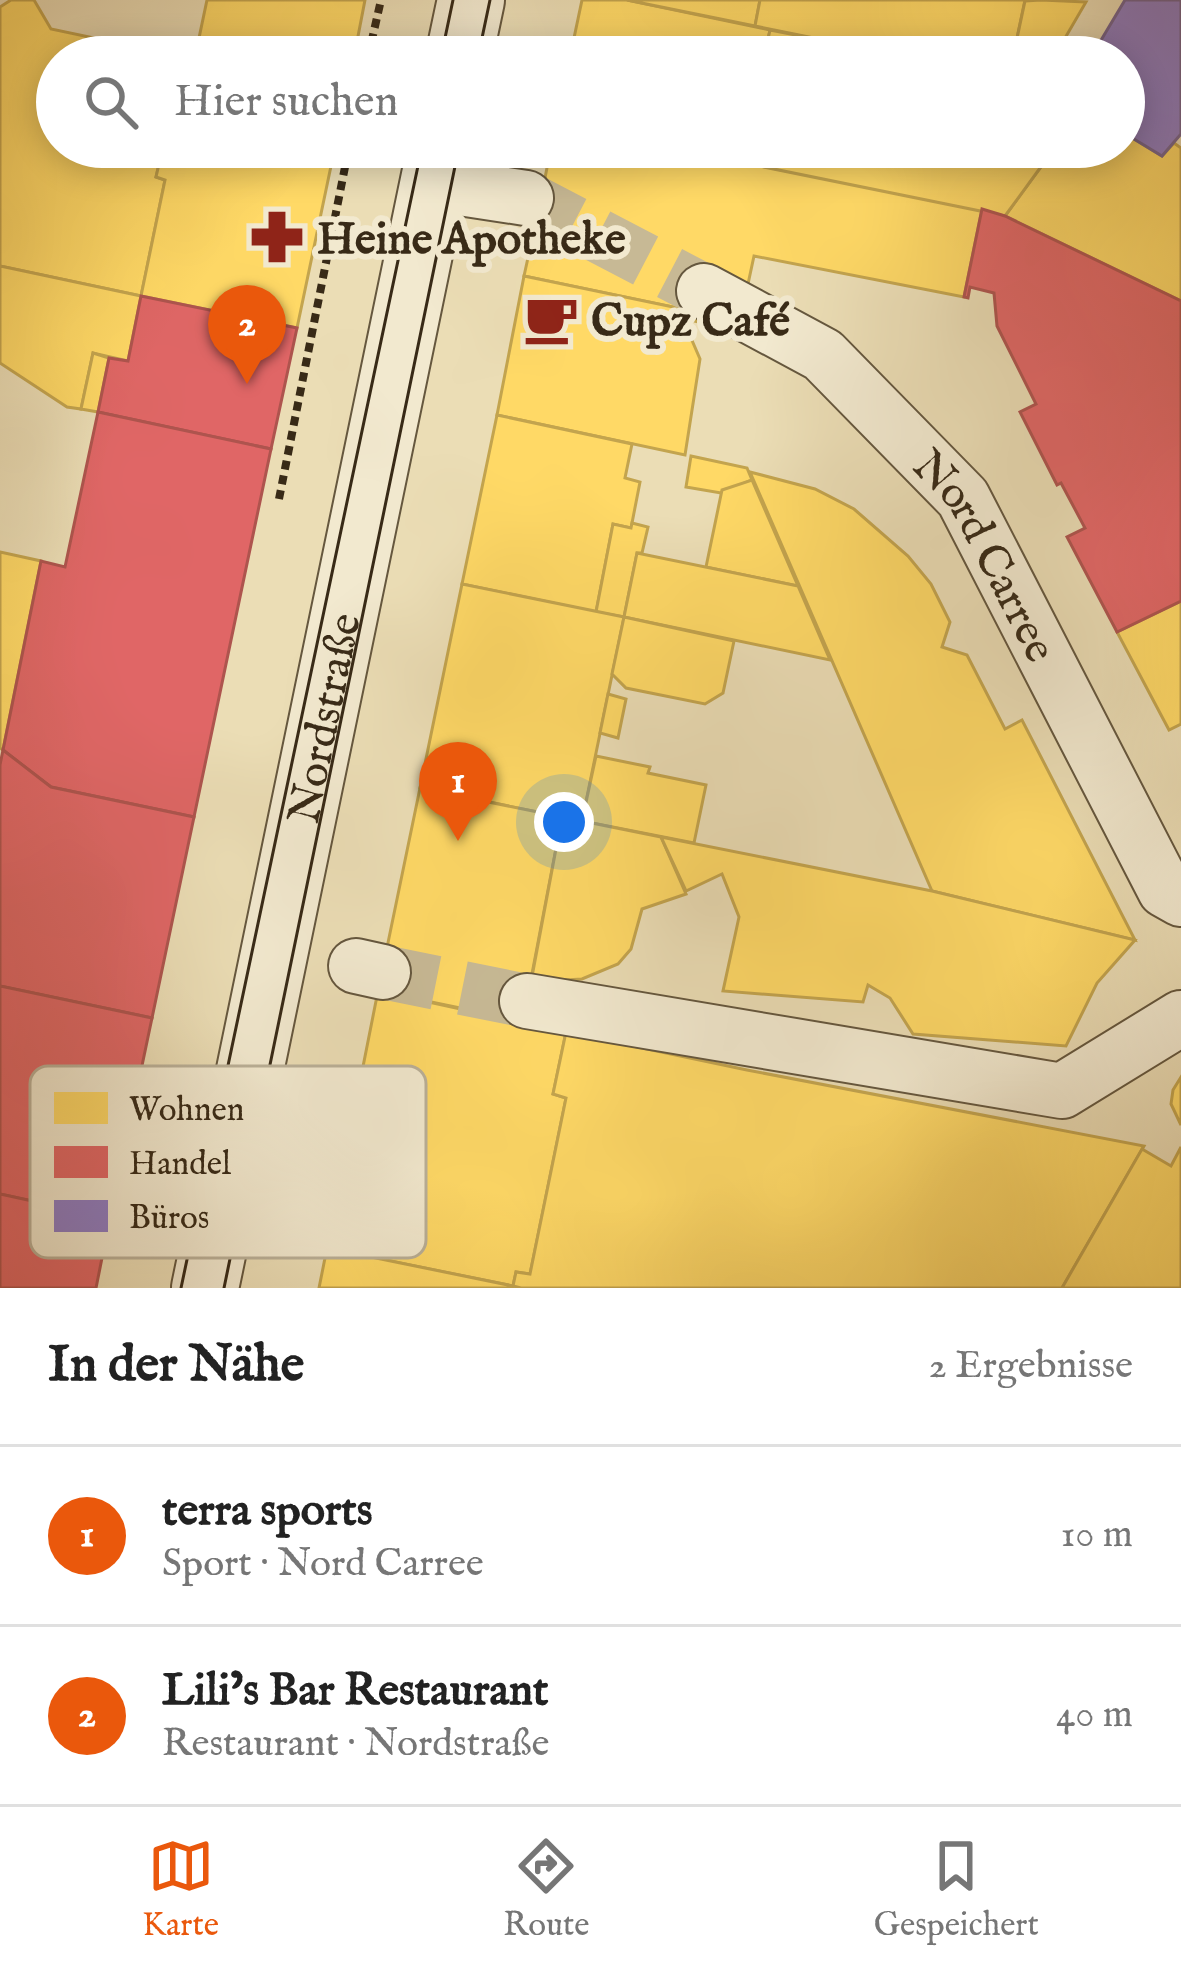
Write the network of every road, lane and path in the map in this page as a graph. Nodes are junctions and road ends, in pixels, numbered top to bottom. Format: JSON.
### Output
{"nodes":[{"id":1,"x":381,"y":0,"type":"edge"},
{"id":2,"x":471,"y":0,"type":"edge"},
{"id":3,"x":373,"y":36,"type":"edge"},
{"id":4,"x":463,"y":36,"type":"edge"},
{"id":5,"x":436,"y":168,"type":"edge"},
{"id":6,"x":445,"y":168,"type":"edge"},
{"id":7,"x":526,"y":198,"type":"tunnel mouth"},
{"id":8,"x":704,"y":291,"type":"tunnel mouth"},
{"id":9,"x":1181,"y":899,"type":"edge"},
{"id":10,"x":527,"y":1001,"type":"tunnel mouth"},
{"id":11,"x":1181,"y":1018,"type":"edge"},
{"id":12,"x":249,"y":1066,"type":"edge"},
{"id":13,"x":211,"y":1258,"type":"edge"},
{"id":14,"x":205,"y":1288,"type":"edge"}],
"edges":[{"from":1,"to":3,"type":"path"},
{"from":2,"to":4,"type":"street"},
{"from":5,"to":12,"type":"street","name":"Nordstraße"},
{"from":6,"to":7,"type":"street"},
{"from":8,"to":9,"type":"street","name":"Nord Carree"},
{"from":10,"to":11,"type":"street"},
{"from":13,"to":14,"type":"street","name":"Nordstraße"}]}
